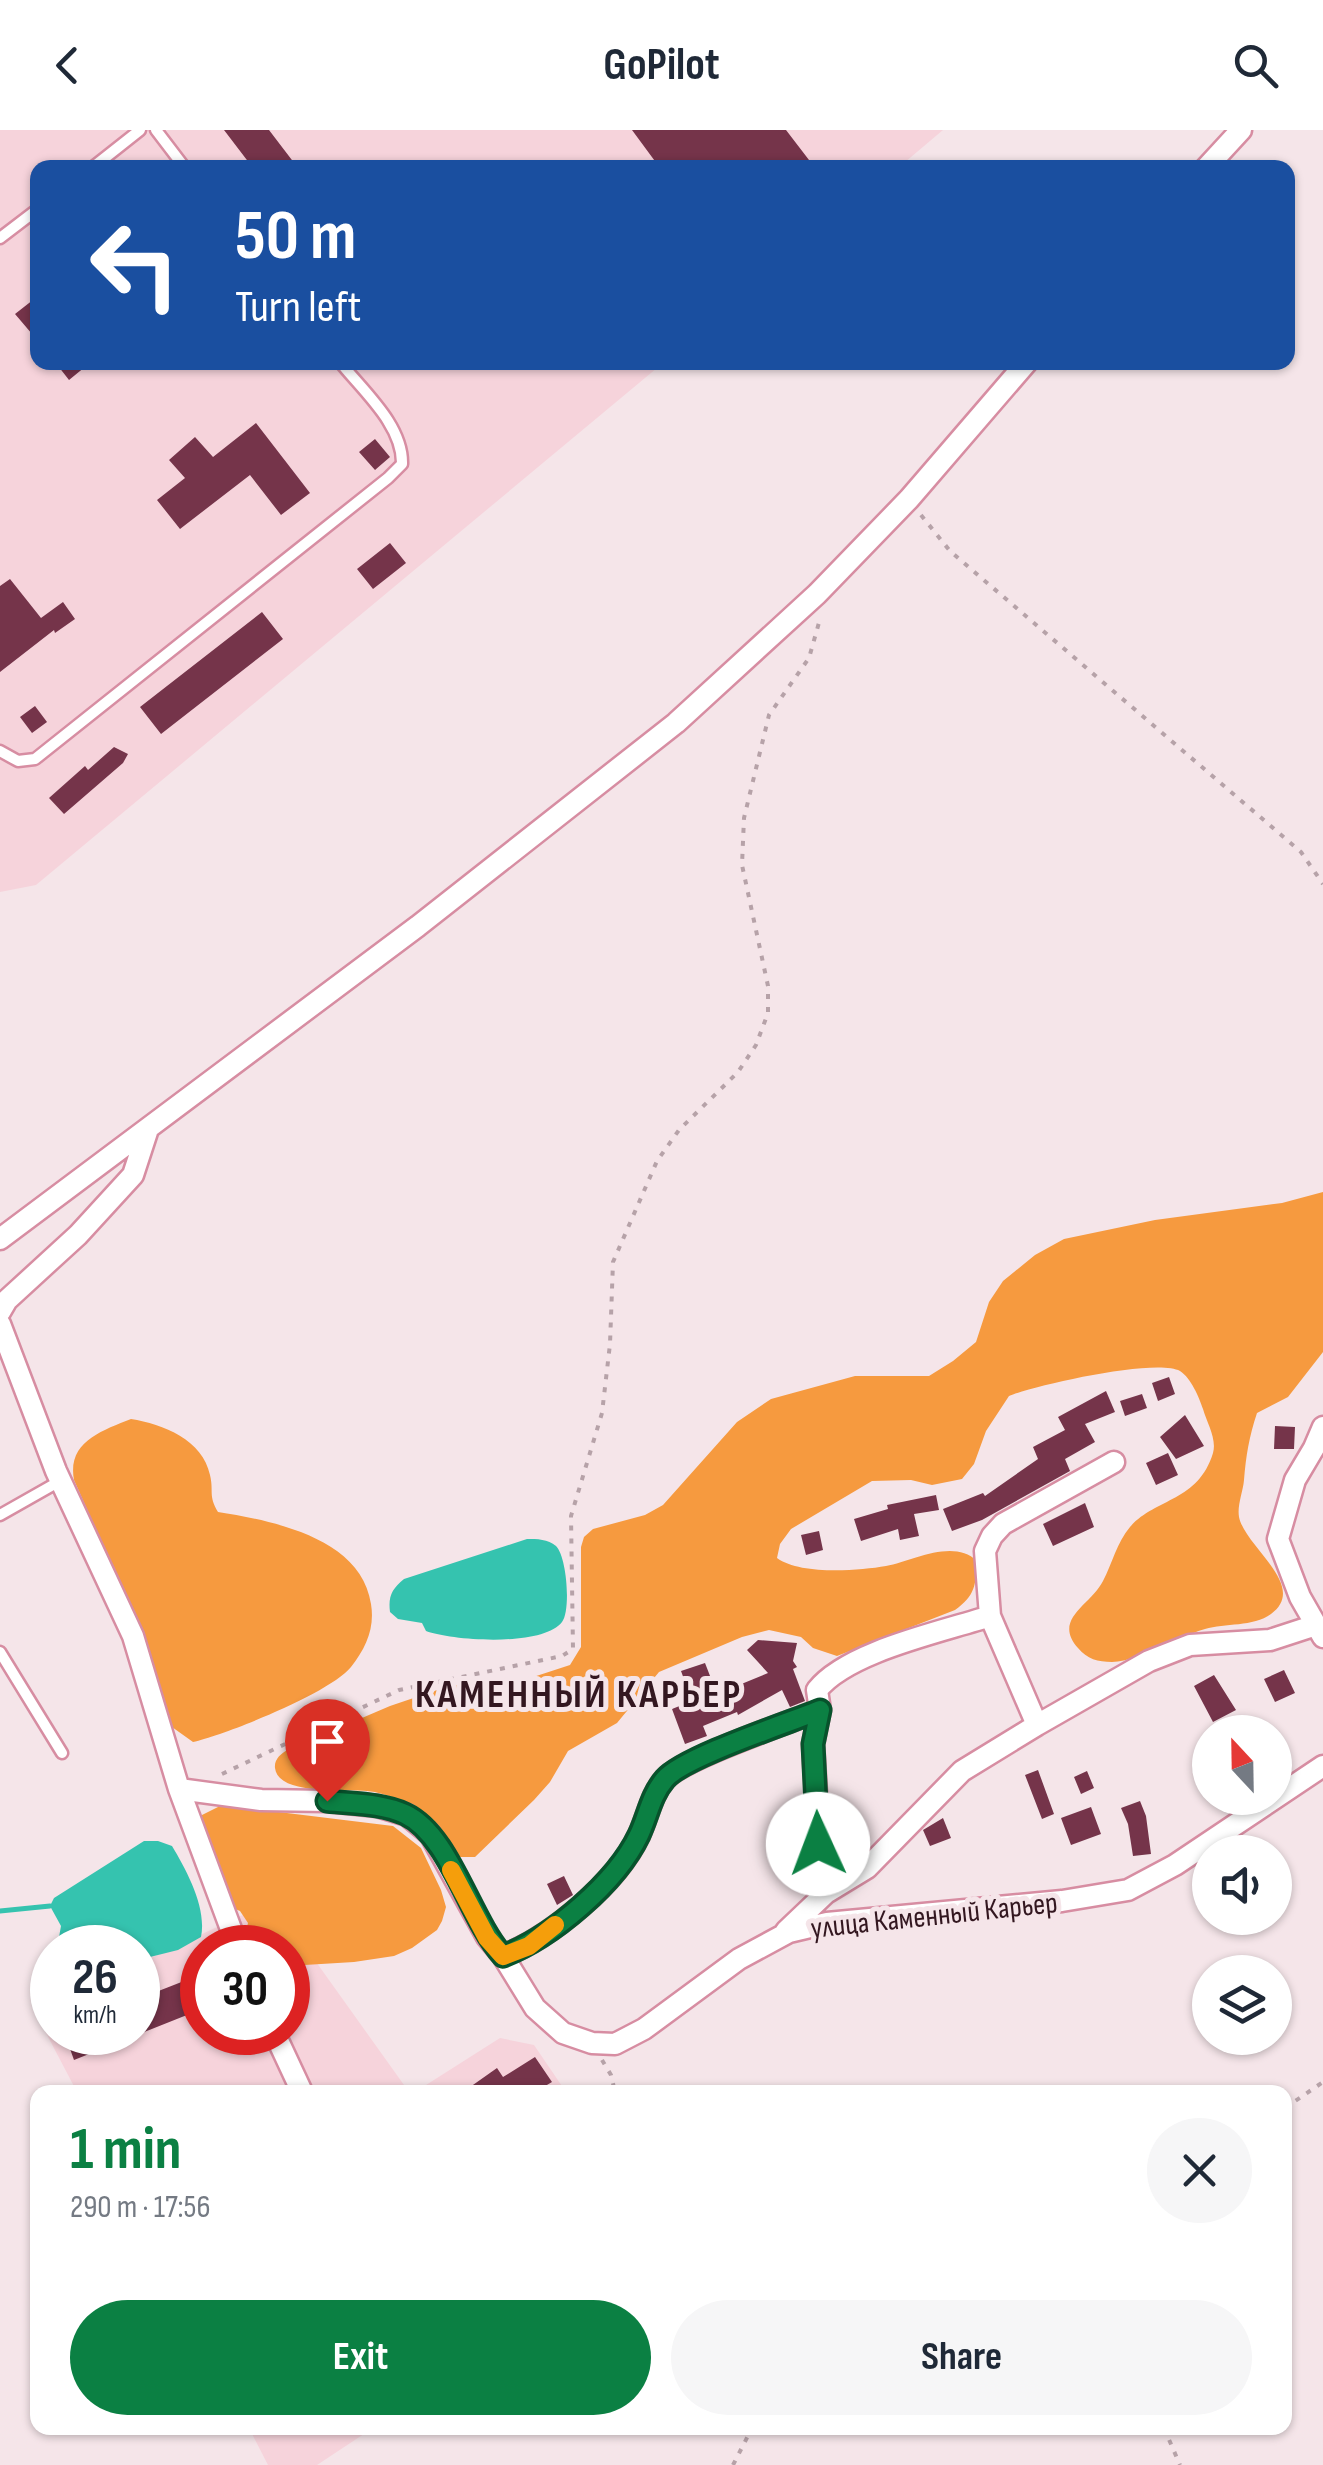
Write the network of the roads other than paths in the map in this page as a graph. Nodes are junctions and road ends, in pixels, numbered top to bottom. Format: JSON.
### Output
{"nodes":[{"id":1,"x":140,"y":130,"type":"edge"},
{"id":2,"x":156,"y":130,"type":"edge"},
{"id":3,"x":1241,"y":130,"type":"edge"},
{"id":4,"x":102,"y":160,"type":"edge"},
{"id":5,"x":180,"y":160,"type":"edge"},
{"id":6,"x":1213,"y":160,"type":"edge"},
{"id":7,"x":30,"y":216,"type":"edge"},
{"id":8,"x":0,"y":238,"type":"edge"},
{"id":9,"x":346,"y":370,"type":"edge"},
{"id":10,"x":1020,"y":370,"type":"edge"},
{"id":11,"x":0,"y":751,"type":"edge"},
{"id":12,"x":148,"y":1129,"type":"junction"},
{"id":13,"x":0,"y":1240,"type":"edge"},
{"id":14,"x":0,"y":1312,"type":"edge"},
{"id":15,"x":0,"y":1324,"type":"edge"},
{"id":16,"x":1323,"y":1426,"type":"edge"},
{"id":17,"x":1114,"y":1462,"type":"dead end"},
{"id":18,"x":60,"y":1481,"type":"junction"},
{"id":19,"x":0,"y":1515,"type":"edge"},
{"id":20,"x":990,"y":1616,"type":"junction"},
{"id":21,"x":1319,"y":1630,"type":"edge"},
{"id":22,"x":0,"y":1652,"type":"edge"},
{"id":23,"x":820,"y":1710,"type":"junction"},
{"id":24,"x":1037,"y":1725,"type":"junction"},
{"id":25,"x":62,"y":1753,"type":"dead end"},
{"id":26,"x":1323,"y":1766,"type":"edge"},
{"id":27,"x":180,"y":1789,"type":"junction"},
{"id":28,"x":826,"y":1894,"type":"junction"},
{"id":29,"x":230,"y":1925,"type":"edge"},
{"id":30,"x":781,"y":1936,"type":"junction"},
{"id":31,"x":503,"y":1956,"type":"junction"},
{"id":32,"x":285,"y":2055,"type":"edge"},
{"id":33,"x":299,"y":2085,"type":"edge"}],
"edges":[{"from":1,"to":4,"type":"lane"},
{"from":2,"to":5,"type":"lane"},
{"from":3,"to":6,"type":"street"},
{"from":7,"to":8,"type":"lane"},
{"from":9,"to":11,"type":"lane"},
{"from":10,"to":12,"type":"street"},
{"from":12,"to":13,"type":"street"},
{"from":12,"to":14,"type":"street"},
{"from":15,"to":18,"type":"street"},
{"from":16,"to":21,"type":"street"},
{"from":17,"to":20,"type":"street"},
{"from":18,"to":19,"type":"lane"},
{"from":18,"to":27,"type":"street"},
{"from":20,"to":23,"type":"street"},
{"from":20,"to":24,"type":"street"},
{"from":21,"to":24,"type":"street"},
{"from":22,"to":25,"type":"lane"},
{"from":23,"to":28,"type":"street"},
{"from":23,"to":31,"type":"street"},
{"from":24,"to":28,"type":"street"},
{"from":26,"to":30,"type":"street","name":"улица Каменный Карьер"},
{"from":27,"to":29,"type":"street"},
{"from":27,"to":31,"type":"street"},
{"from":28,"to":30,"type":"street"},
{"from":30,"to":31,"type":"street","name":"улица Каменный Карьер"},
{"from":32,"to":33,"type":"street"}]}
